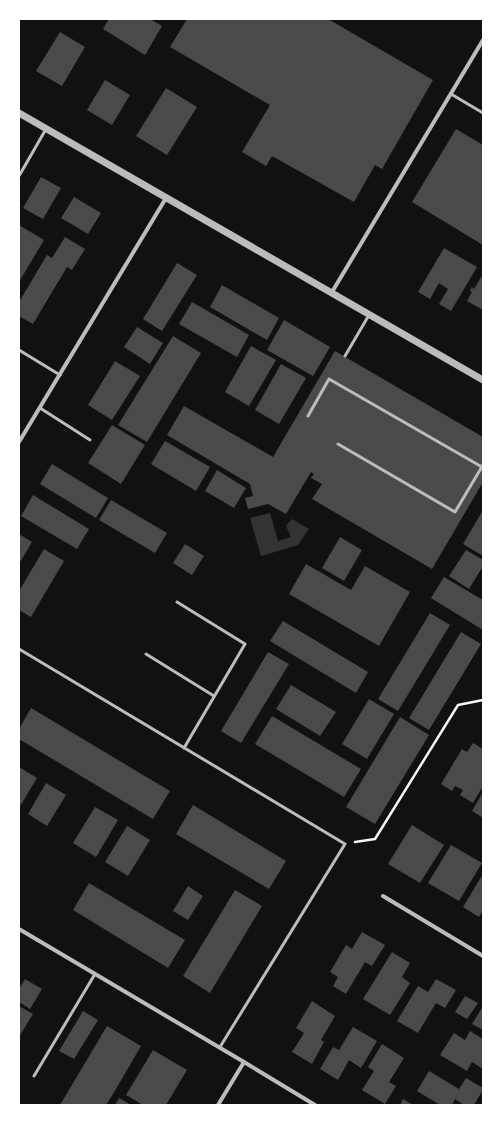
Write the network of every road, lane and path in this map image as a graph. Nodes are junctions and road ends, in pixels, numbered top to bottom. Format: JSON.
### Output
{"nodes":[{"id":1,"x":483,"y":40,"type":"edge"},
{"id":2,"x":451,"y":94,"type":"junction"},
{"id":3,"x":19,"y":113,"type":"edge"},
{"id":4,"x":483,"y":113,"type":"edge"},
{"id":5,"x":46,"y":129,"type":"junction"},
{"id":6,"x":19,"y":176,"type":"edge"},
{"id":7,"x":166,"y":198,"type":"junction"},
{"id":8,"x":332,"y":292,"type":"junction"},
{"id":9,"x":369,"y":315,"type":"junction"},
{"id":10,"x":19,"y":350,"type":"edge"},
{"id":11,"x":345,"y":356,"type":"dead end"},
{"id":12,"x":60,"y":375,"type":"junction"},
{"id":13,"x":483,"y":380,"type":"edge"},
{"id":14,"x":40,"y":408,"type":"junction"},
{"id":15,"x":308,"y":416,"type":"dead end"},
{"id":16,"x":90,"y":440,"type":"dead end"},
{"id":17,"x":19,"y":442,"type":"edge"},
{"id":18,"x":338,"y":444,"type":"dead end"},
{"id":19,"x":482,"y":466,"type":"edge"},
{"id":20,"x":177,"y":602,"type":"dead end"},
{"id":21,"x":19,"y":649,"type":"edge"},
{"id":22,"x":146,"y":654,"type":"dead end"},
{"id":23,"x":214,"y":696,"type":"junction"},
{"id":24,"x":483,"y":700,"type":"edge"},
{"id":25,"x":184,"y":748,"type":"junction"},
{"id":26,"x":345,"y":844,"type":"junction"},
{"id":27,"x":384,"y":896,"type":"dead end"},
{"id":28,"x":19,"y":929,"type":"edge"},
{"id":29,"x":483,"y":956,"type":"edge"},
{"id":30,"x":95,"y":974,"type":"junction"},
{"id":31,"x":220,"y":1047,"type":"junction"},
{"id":32,"x":244,"y":1062,"type":"junction"},
{"id":33,"x":34,"y":1076,"type":"dead end"},
{"id":34,"x":218,"y":1105,"type":"edge"},
{"id":35,"x":315,"y":1105,"type":"edge"}],
"edges":[{"from":1,"to":2,"type":"street"},
{"from":2,"to":4,"type":"lane"},
{"from":2,"to":8,"type":"street"},
{"from":3,"to":5,"type":"street"},
{"from":5,"to":6,"type":"lane"},
{"from":5,"to":7,"type":"street"},
{"from":7,"to":8,"type":"street"},
{"from":7,"to":12,"type":"street"},
{"from":8,"to":9,"type":"street"},
{"from":9,"to":11,"type":"lane"},
{"from":9,"to":13,"type":"street"},
{"from":10,"to":12,"type":"lane"},
{"from":12,"to":14,"type":"street"},
{"from":14,"to":16,"type":"lane"},
{"from":14,"to":17,"type":"street"},
{"from":15,"to":19,"type":"lane"},
{"from":18,"to":19,"type":"lane"},
{"from":20,"to":23,"type":"lane"},
{"from":21,"to":25,"type":"lane"},
{"from":22,"to":23,"type":"lane"},
{"from":23,"to":25,"type":"lane"},
{"from":24,"to":26,"type":"path"},
{"from":25,"to":26,"type":"lane"},
{"from":26,"to":31,"type":"lane"},
{"from":27,"to":29,"type":"street"},
{"from":28,"to":30,"type":"street"},
{"from":30,"to":31,"type":"street"},
{"from":30,"to":33,"type":"lane"},
{"from":31,"to":32,"type":"street"},
{"from":32,"to":34,"type":"street"},
{"from":32,"to":35,"type":"street"}]}
